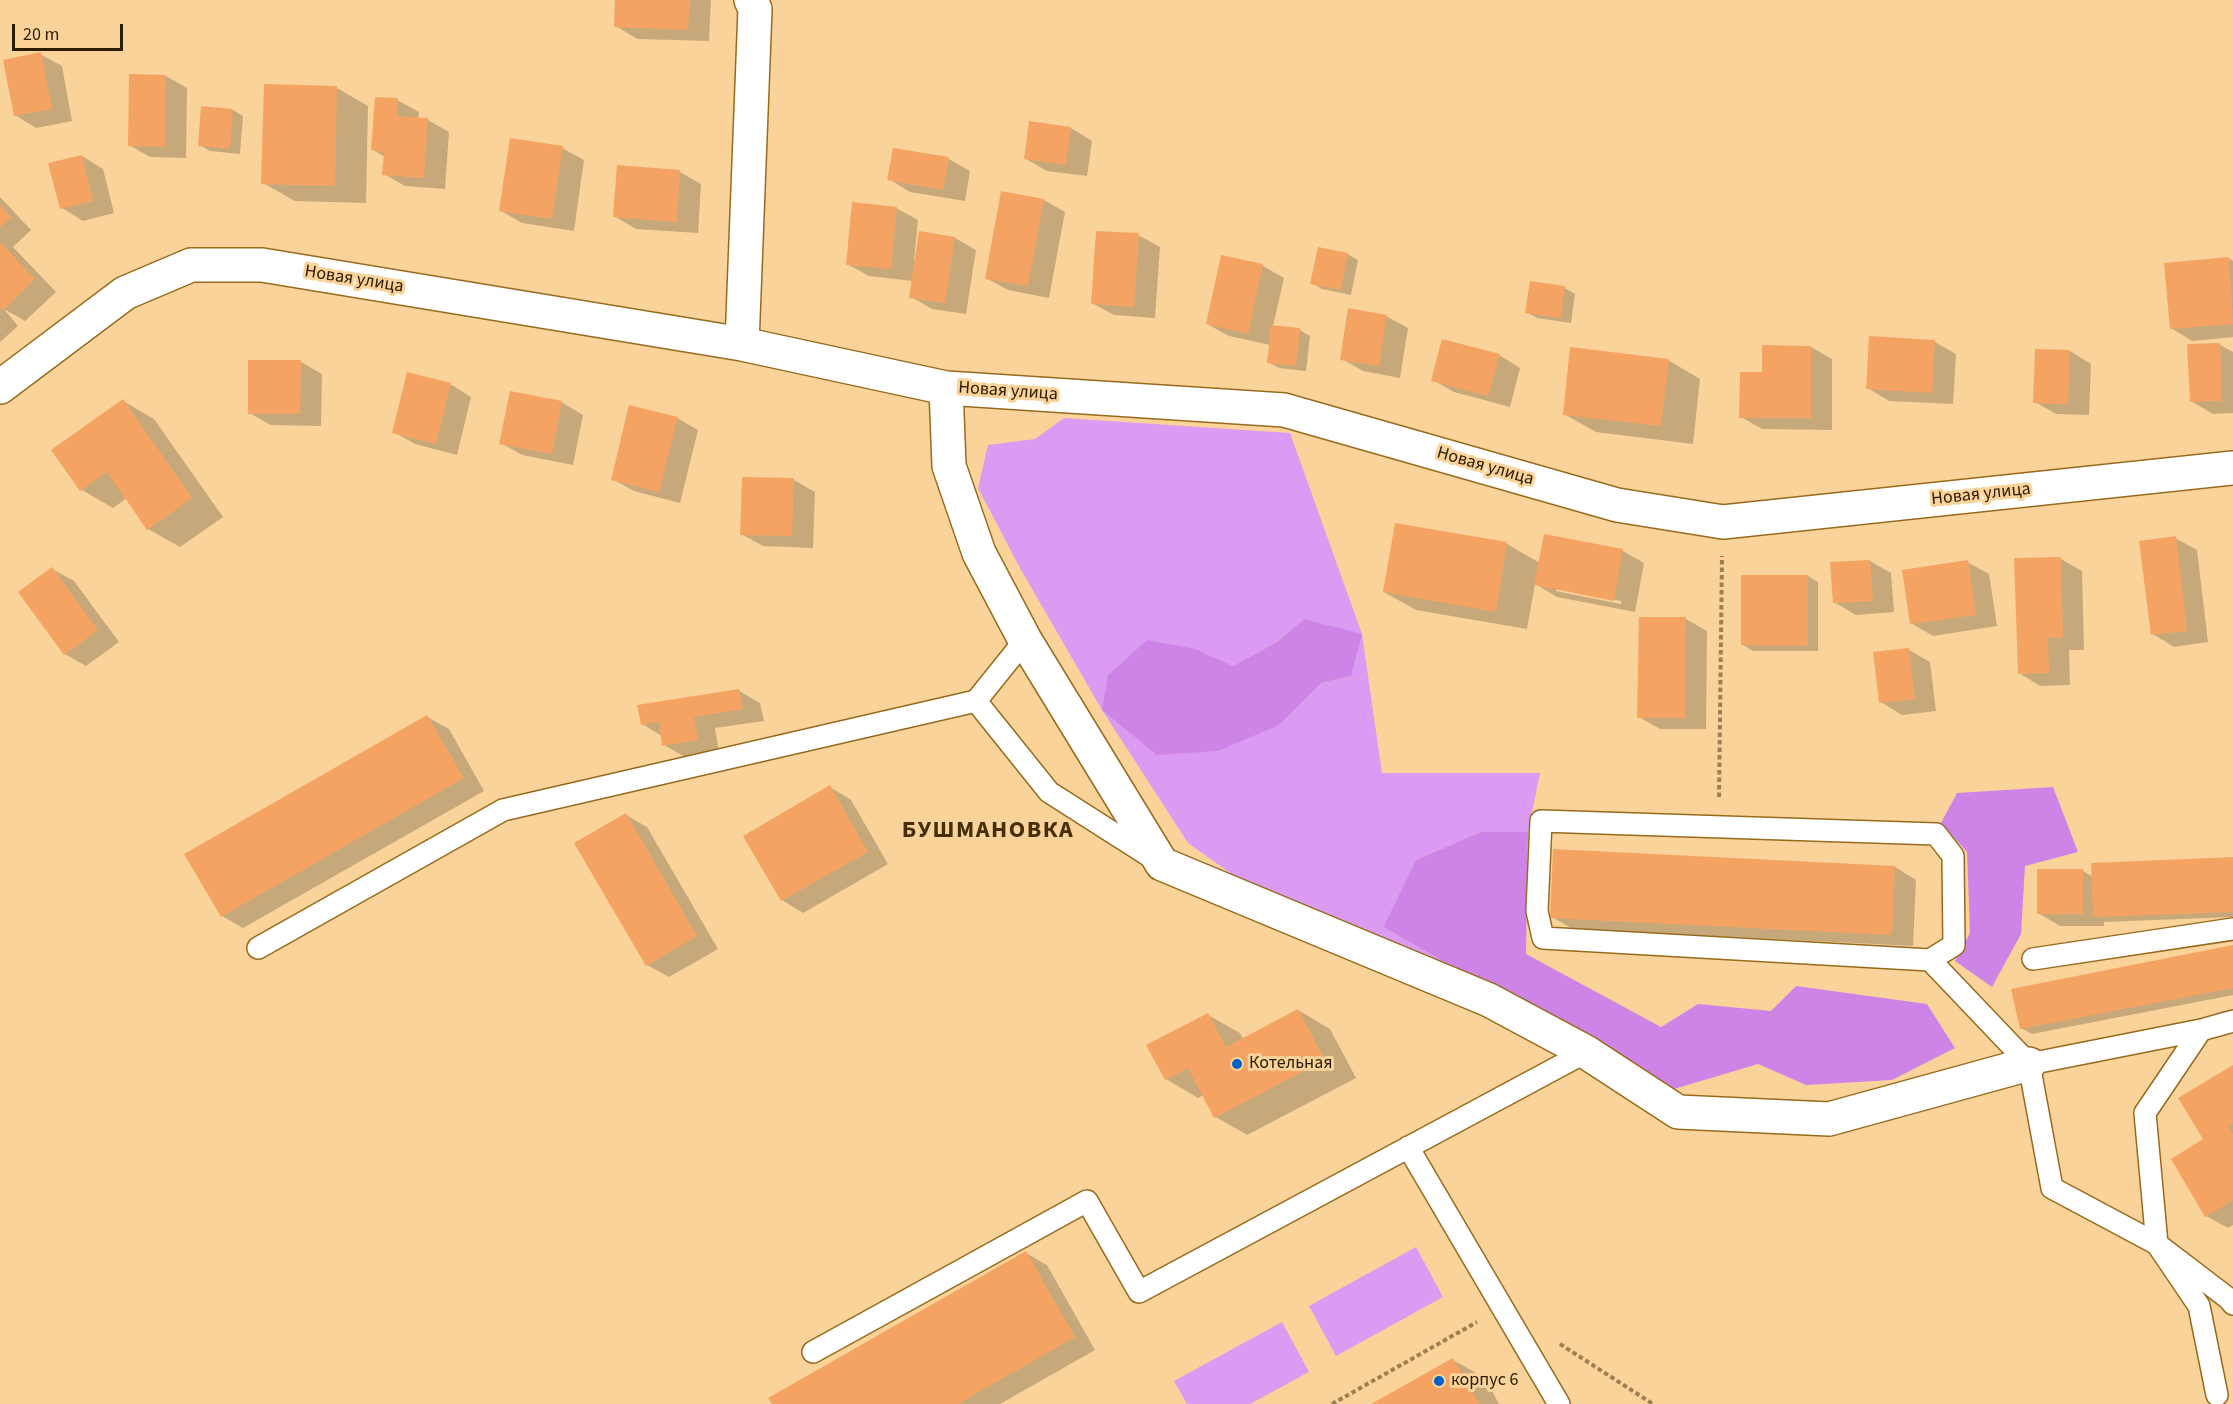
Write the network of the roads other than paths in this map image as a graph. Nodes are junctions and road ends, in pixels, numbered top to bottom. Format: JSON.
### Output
{"nodes":[{"id":1,"x":751,"y":0,"type":"edge"},
{"id":2,"x":741,"y":344,"type":"junction"},
{"id":3,"x":0,"y":387,"type":"edge"},
{"id":4,"x":946,"y":388,"type":"junction"},
{"id":5,"x":2233,"y":468,"type":"edge"},
{"id":6,"x":1026,"y":640,"type":"junction"},
{"id":7,"x":976,"y":700,"type":"junction"},
{"id":8,"x":1162,"y":864,"type":"junction"},
{"id":9,"x":2233,"y":929,"type":"edge"},
{"id":10,"x":258,"y":948,"type":"dead end"},
{"id":11,"x":2033,"y":959,"type":"dead end"},
{"id":12,"x":1930,"y":960,"type":"junction"},
{"id":13,"x":2233,"y":1021,"type":"edge"},
{"id":14,"x":2201,"y":1030,"type":"junction"},
{"id":15,"x":1586,"y":1052,"type":"junction"},
{"id":16,"x":2030,"y":1064,"type":"junction"},
{"id":17,"x":1408,"y":1147,"type":"junction"},
{"id":18,"x":2157,"y":1244,"type":"junction"},
{"id":19,"x":2233,"y":1304,"type":"edge"},
{"id":20,"x":813,"y":1352,"type":"dead end"},
{"id":21,"x":2217,"y":1395,"type":"dead end"},
{"id":22,"x":1559,"y":1404,"type":"edge"}],
"edges":[{"from":1,"to":2,"type":"street"},
{"from":2,"to":3,"type":"street","name":"Новая улица"},
{"from":2,"to":4,"type":"street","name":"Новая улица"},
{"from":4,"to":5,"type":"street","name":"Новая улица"},
{"from":4,"to":6,"type":"street"},
{"from":6,"to":7,"type":"lane"},
{"from":6,"to":8,"type":"street"},
{"from":7,"to":8,"type":"lane"},
{"from":7,"to":10,"type":"lane"},
{"from":8,"to":15,"type":"street"},
{"from":9,"to":11,"type":"lane"},
{"from":12,"to":12,"type":"lane"},
{"from":12,"to":16,"type":"lane"},
{"from":13,"to":14,"type":"lane"},
{"from":14,"to":16,"type":"lane"},
{"from":14,"to":18,"type":"lane"},
{"from":15,"to":16,"type":"street"},
{"from":15,"to":17,"type":"lane"},
{"from":16,"to":18,"type":"lane"},
{"from":17,"to":20,"type":"lane"},
{"from":17,"to":22,"type":"lane"},
{"from":18,"to":19,"type":"lane"},
{"from":18,"to":21,"type":"lane"}]}
